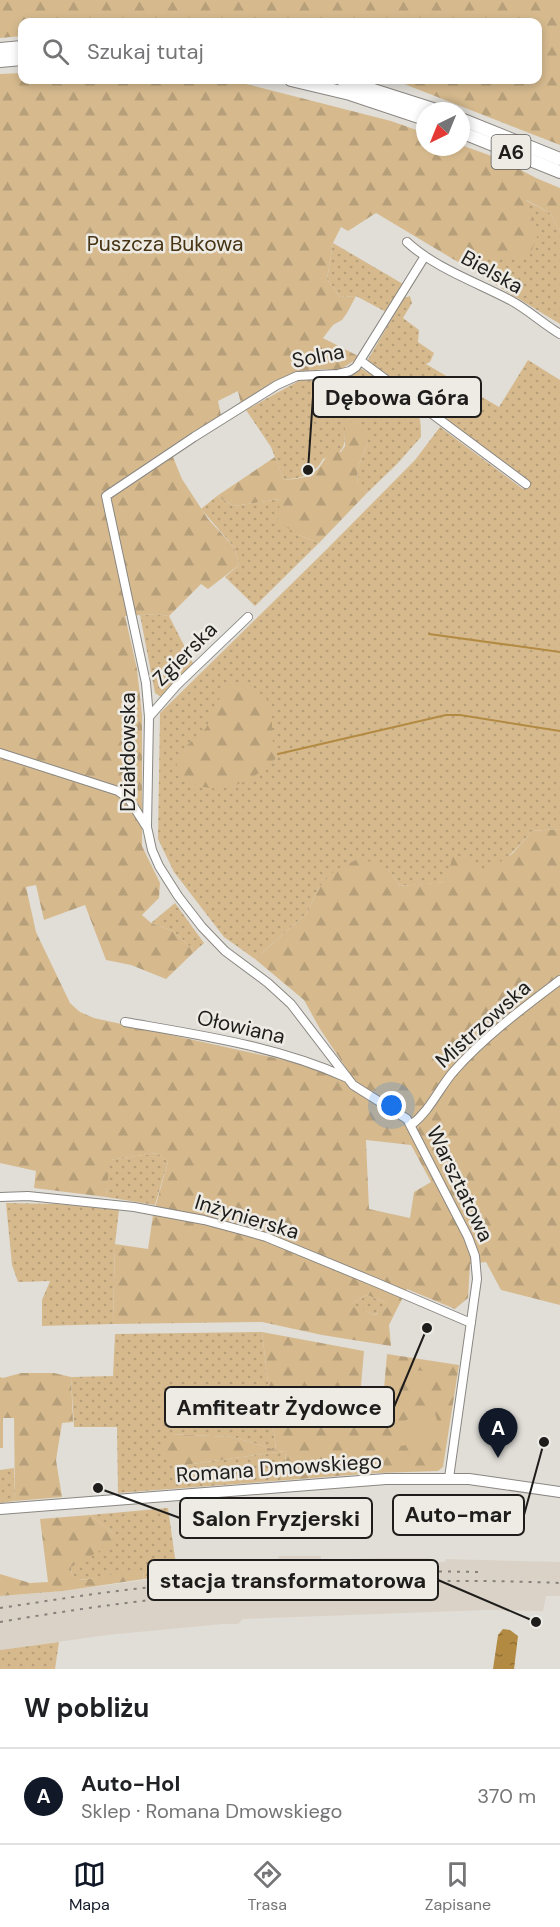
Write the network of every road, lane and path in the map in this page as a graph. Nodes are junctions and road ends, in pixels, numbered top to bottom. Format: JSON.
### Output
{"nodes":[{"id":1,"x":18,"y":47,"type":"edge"},
{"id":2,"x":0,"y":49,"type":"edge"},
{"id":3,"x":18,"y":59,"type":"edge"},
{"id":4,"x":0,"y":61,"type":"edge"},
{"id":5,"x":308,"y":84,"type":"edge"},
{"id":6,"x":355,"y":84,"type":"edge"},
{"id":7,"x":416,"y":104,"type":"edge"},
{"id":8,"x":416,"y":115,"type":"edge"},
{"id":9,"x":470,"y":123,"type":"edge"},
{"id":10,"x":470,"y":136,"type":"edge"},
{"id":11,"x":560,"y":159,"type":"edge"},
{"id":12,"x":560,"y":172,"type":"edge"},
{"id":13,"x":408,"y":242,"type":"dead end"},
{"id":14,"x":426,"y":256,"type":"junction"},
{"id":15,"x":560,"y":334,"type":"edge"},
{"id":16,"x":361,"y":361,"type":"junction"},
{"id":17,"x":526,"y":484,"type":"dead end"},
{"id":18,"x":106,"y":496,"type":"joint"},
{"id":19,"x":248,"y":617,"type":"dead end"},
{"id":20,"x":149,"y":717,"type":"junction"},
{"id":21,"x":0,"y":753,"type":"edge"},
{"id":22,"x":147,"y":827,"type":"junction"},
{"id":23,"x":225,"y":951,"type":"joint"},
{"id":24,"x":560,"y":980,"type":"edge"},
{"id":25,"x":125,"y":1022,"type":"dead end"},
{"id":26,"x":345,"y":1077,"type":"junction"},
{"id":27,"x":411,"y":1125,"type":"junction"},
{"id":28,"x":0,"y":1197,"type":"edge"},
{"id":29,"x":471,"y":1323,"type":"junction"},
{"id":30,"x":449,"y":1478,"type":"junction"},
{"id":31,"x":560,"y":1492,"type":"edge"},
{"id":32,"x":0,"y":1509,"type":"edge"}],
"edges":[{"from":1,"to":2,"type":"highway"},
{"from":3,"to":4,"type":"highway"},
{"from":5,"to":8,"type":"highway"},
{"from":6,"to":7,"type":"highway"},
{"from":9,"to":11,"type":"highway","number":"A6"},
{"from":10,"to":12,"type":"highway","number":"A6"},
{"from":13,"to":14,"type":"street","name":"Bielska"},
{"from":14,"to":15,"type":"street","name":"Bielska"},
{"from":14,"to":16,"type":"street"},
{"from":16,"to":17,"type":"street","name":"Solna"},
{"from":16,"to":18,"type":"street","name":"Solna"},
{"from":18,"to":20,"type":"street","name":"Działdowska"},
{"from":19,"to":20,"type":"street","name":"Zgierska"},
{"from":20,"to":22,"type":"street","name":"Działdowska"},
{"from":21,"to":22,"type":"street"},
{"from":22,"to":23,"type":"street","name":"Działdowska"},
{"from":23,"to":26,"type":"street","name":"Warsztatowa"},
{"from":24,"to":27,"type":"street","name":"Mistrzowska"},
{"from":25,"to":26,"type":"street","name":"Ołowiana"},
{"from":26,"to":27,"type":"street","name":"Warsztatowa"},
{"from":27,"to":29,"type":"street","name":"Warsztatowa"},
{"from":28,"to":29,"type":"street","name":"Inżynierska"},
{"from":29,"to":30,"type":"street","name":"Warsztatowa"},
{"from":30,"to":31,"type":"main road","name":"Romana Dmowskiego"},
{"from":30,"to":32,"type":"main road","name":"Romana Dmowskiego"}]}
